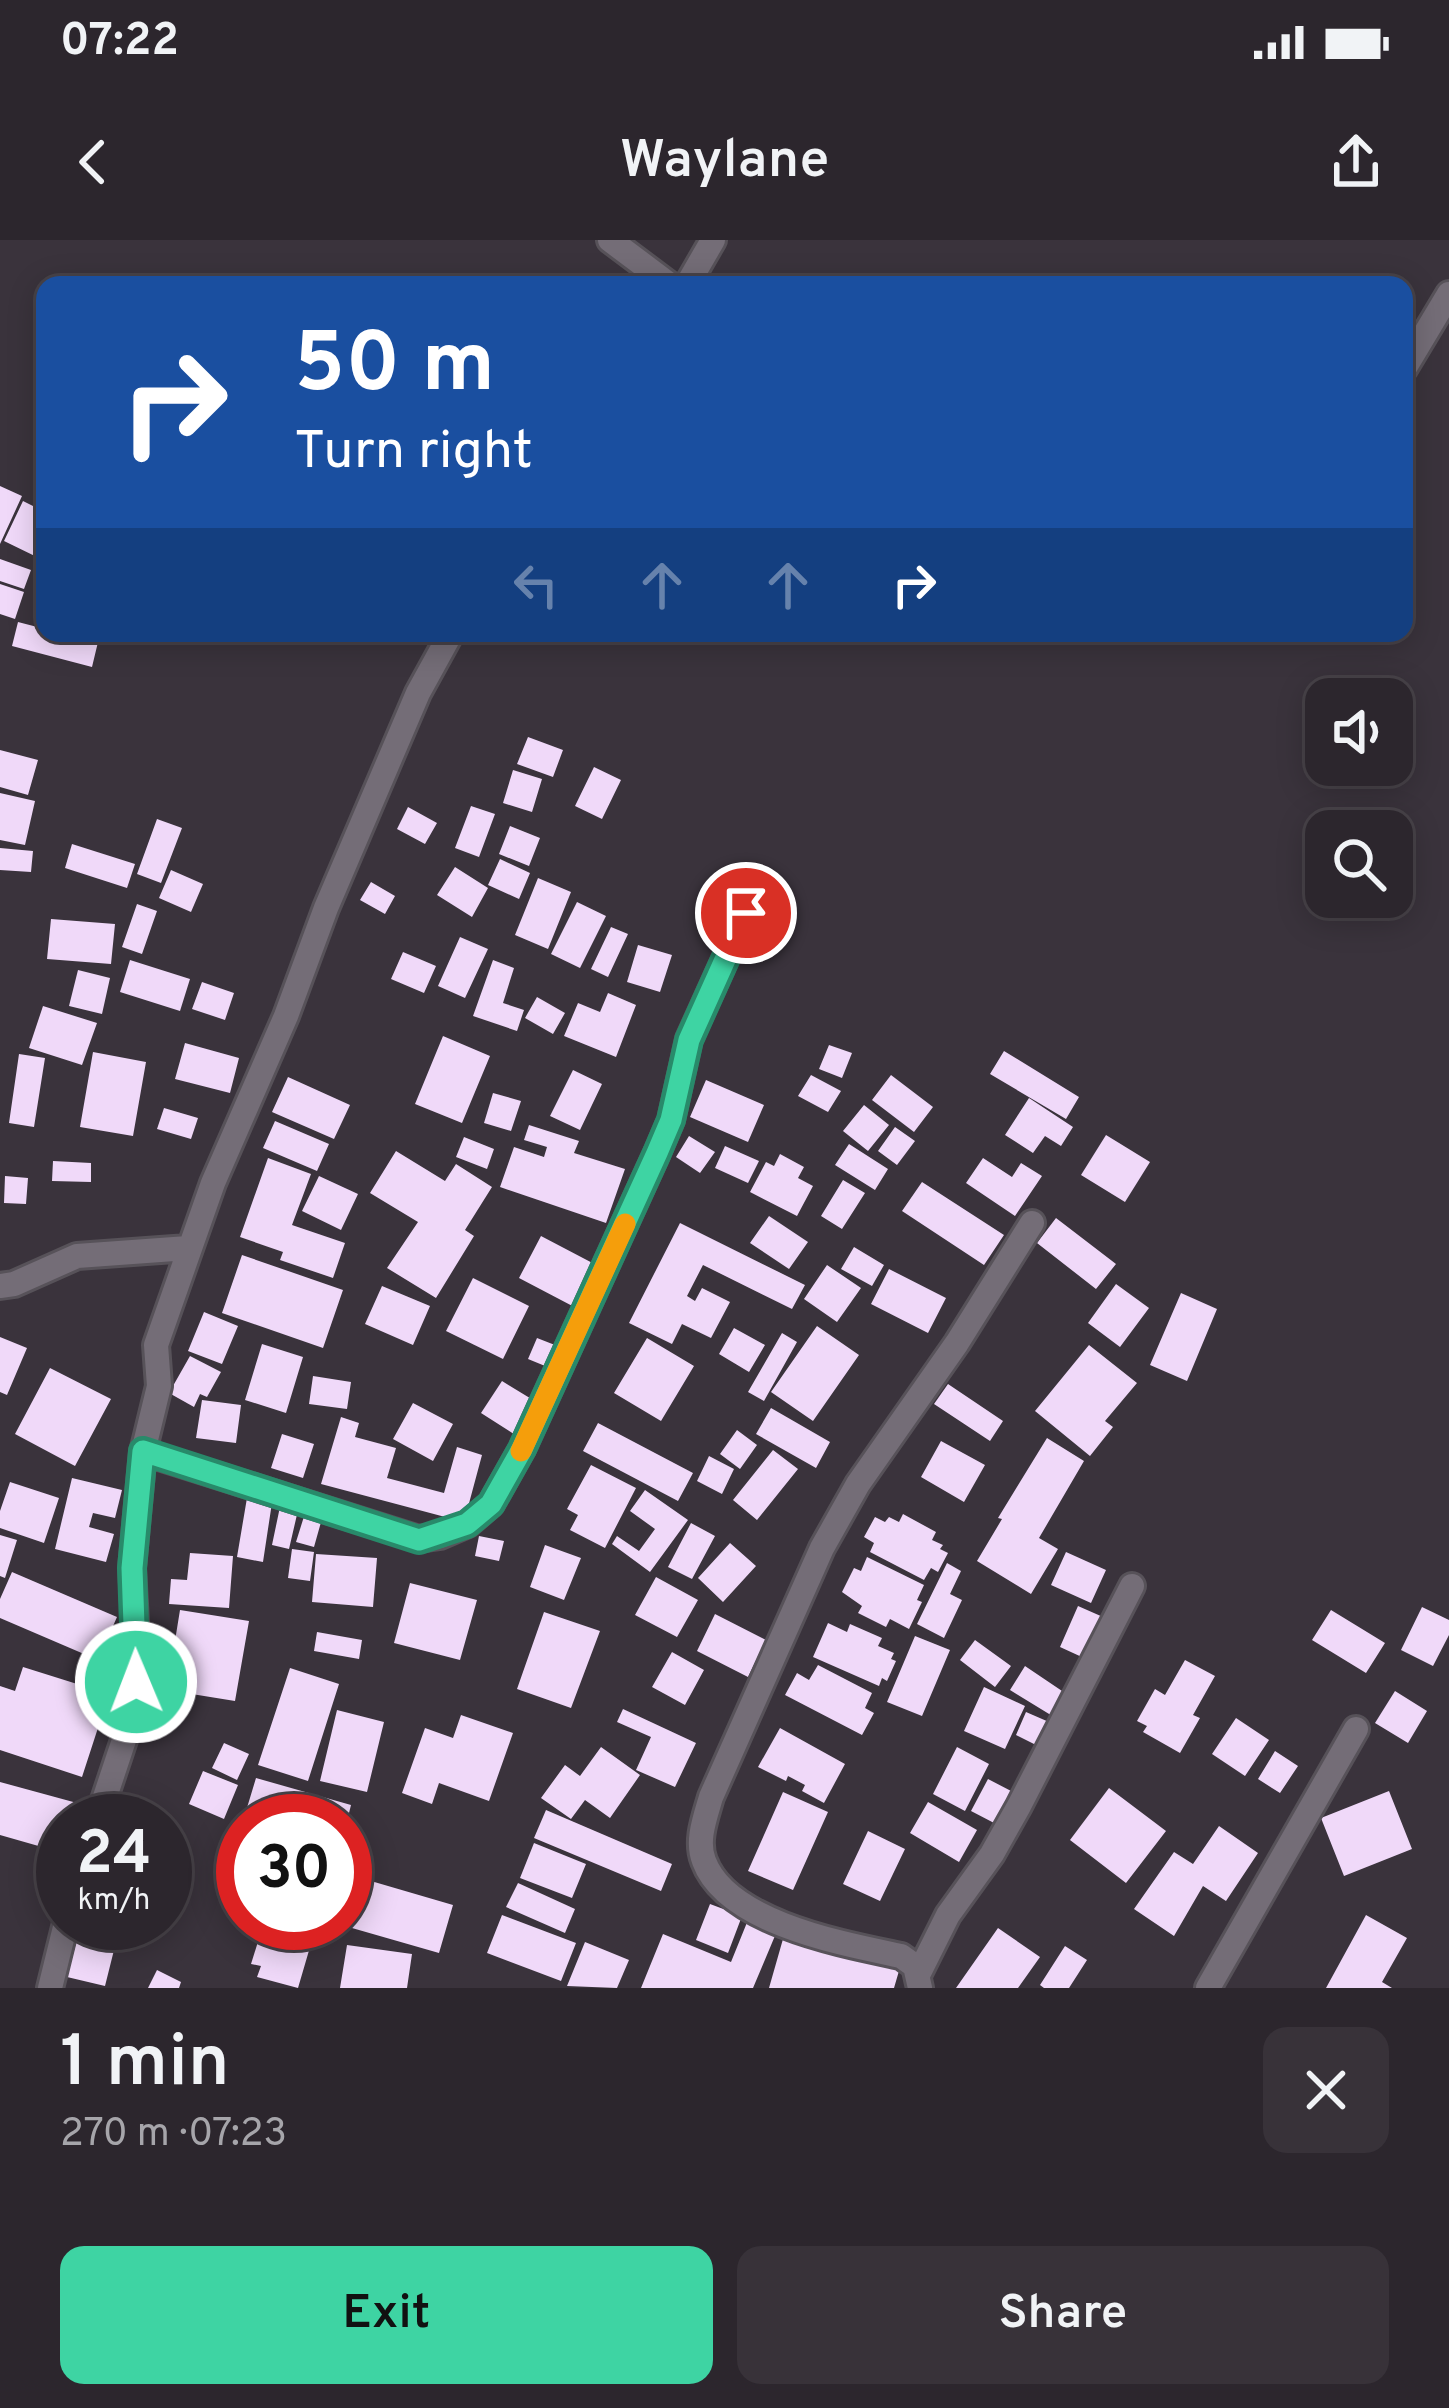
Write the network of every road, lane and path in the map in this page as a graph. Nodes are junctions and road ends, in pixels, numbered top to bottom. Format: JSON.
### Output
{"nodes":[{"id":1,"x":610,"y":240,"type":"edge"},
{"id":2,"x":712,"y":240,"type":"edge"},
{"id":3,"x":658,"y":276,"type":"edge"},
{"id":4,"x":692,"y":276,"type":"edge"},
{"id":5,"x":1449,"y":294,"type":"edge"},
{"id":6,"x":1413,"y":354,"type":"edge"},
{"id":7,"x":446,"y":642,"type":"edge"},
{"id":8,"x":746,"y":913,"type":"dead end"},
{"id":9,"x":1032,"y":1222,"type":"dead end"},
{"id":10,"x":188,"y":1248,"type":"junction"},
{"id":11,"x":0,"y":1286,"type":"edge"},
{"id":12,"x":143,"y":1451,"type":"junction"},
{"id":13,"x":1132,"y":1586,"type":"dead end"},
{"id":14,"x":1356,"y":1729,"type":"dead end"},
{"id":15,"x":106,"y":1794,"type":"edge"},
{"id":16,"x":59,"y":1950,"type":"edge"},
{"id":17,"x":919,"y":1981,"type":"edge"},
{"id":18,"x":50,"y":1988,"type":"edge"},
{"id":19,"x":1208,"y":1988,"type":"edge"}],
"edges":[{"from":1,"to":3,"type":"street"},
{"from":2,"to":4,"type":"street"},
{"from":5,"to":6,"type":"street"},
{"from":7,"to":10,"type":"street"},
{"from":8,"to":12,"type":"street"},
{"from":9,"to":17,"type":"street"},
{"from":10,"to":11,"type":"street"},
{"from":10,"to":12,"type":"street"},
{"from":12,"to":15,"type":"street"},
{"from":13,"to":17,"type":"street"},
{"from":14,"to":19,"type":"street"},
{"from":16,"to":18,"type":"street"}]}
